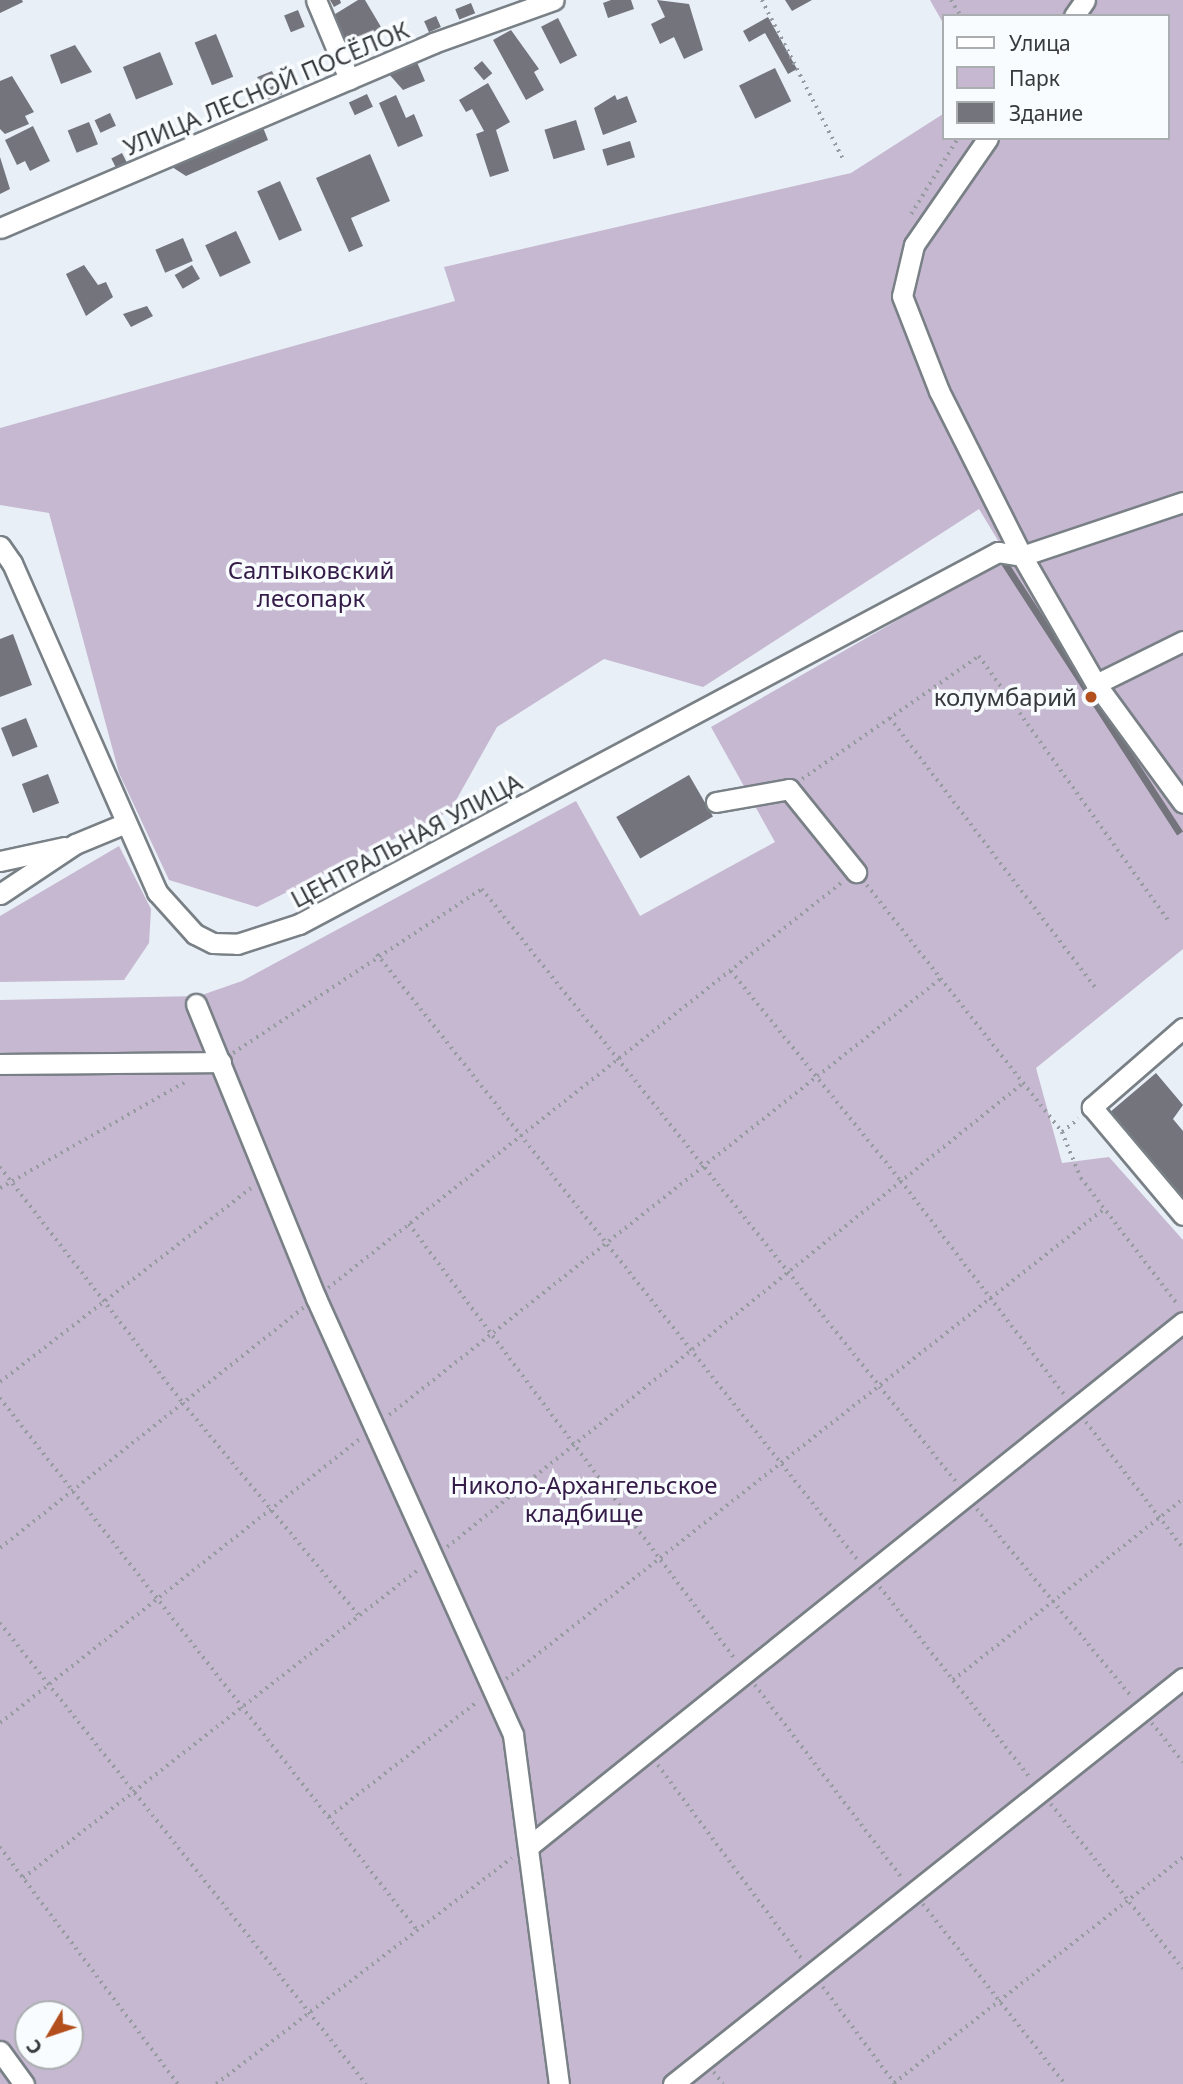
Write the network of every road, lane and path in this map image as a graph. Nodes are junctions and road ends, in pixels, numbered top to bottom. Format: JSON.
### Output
{"nodes":[{"id":1,"x":316,"y":0,"type":"edge"},
{"id":2,"x":554,"y":0,"type":"edge"},
{"id":3,"x":762,"y":0,"type":"edge"},
{"id":4,"x":349,"y":79,"type":"junction"},
{"id":5,"x":957,"y":140,"type":"edge"},
{"id":6,"x":987,"y":140,"type":"edge"},
{"id":7,"x":844,"y":161,"type":"dead end"},
{"id":8,"x":907,"y":221,"type":"dead end"},
{"id":9,"x":0,"y":228,"type":"edge"},
{"id":10,"x":1183,"y":502,"type":"edge"},
{"id":11,"x":0,"y":546,"type":"edge"},
{"id":12,"x":1021,"y":556,"type":"junction"},
{"id":13,"x":1183,"y":641,"type":"edge"},
{"id":14,"x":1096,"y":684,"type":"junction"},
{"id":15,"x":890,"y":718,"type":"junction"},
{"id":16,"x":789,"y":789,"type":"junction"},
{"id":17,"x":716,"y":802,"type":"dead end"},
{"id":18,"x":1183,"y":803,"type":"edge"},
{"id":19,"x":126,"y":823,"type":"junction"},
{"id":20,"x":75,"y":844,"type":"junction"},
{"id":21,"x":0,"y":861,"type":"edge"},
{"id":22,"x":856,"y":872,"type":"junction"},
{"id":23,"x":0,"y":894,"type":"edge"},
{"id":24,"x":1168,"y":920,"type":"dead end"},
{"id":25,"x":377,"y":954,"type":"junction"},
{"id":26,"x":730,"y":971,"type":"junction"},
{"id":27,"x":940,"y":979,"type":"junction"},
{"id":28,"x":1095,"y":986,"type":"dead end"},
{"id":29,"x":196,"y":1004,"type":"dead end"},
{"id":30,"x":1183,"y":1028,"type":"edge"},
{"id":31,"x":619,"y":1059,"type":"junction"},
{"id":32,"x":220,"y":1062,"type":"junction"},
{"id":33,"x":0,"y":1064,"type":"edge"},
{"id":34,"x":817,"y":1076,"type":"junction"},
{"id":35,"x":1023,"y":1083,"type":"junction"},
{"id":36,"x":1092,"y":1107,"type":"junction"},
{"id":37,"x":1062,"y":1132,"type":"junction"},
{"id":38,"x":521,"y":1136,"type":"junction"},
{"id":39,"x":704,"y":1166,"type":"junction"},
{"id":40,"x":0,"y":1167,"type":"edge"},
{"id":41,"x":267,"y":1176,"type":"junction"},
{"id":42,"x":10,"y":1181,"type":"junction"},
{"id":43,"x":901,"y":1181,"type":"junction"},
{"id":44,"x":0,"y":1188,"type":"edge"},
{"id":45,"x":1104,"y":1209,"type":"junction"},
{"id":46,"x":1183,"y":1215,"type":"edge"},
{"id":47,"x":409,"y":1224,"type":"junction"},
{"id":48,"x":606,"y":1243,"type":"junction"},
{"id":49,"x":788,"y":1273,"type":"junction"},
{"id":50,"x":316,"y":1298,"type":"junction"},
{"id":51,"x":991,"y":1298,"type":"junction"},
{"id":52,"x":104,"y":1301,"type":"junction"},
{"id":53,"x":1183,"y":1310,"type":"edge"},
{"id":54,"x":1183,"y":1322,"type":"edge"},
{"id":55,"x":490,"y":1335,"type":"junction"},
{"id":56,"x":692,"y":1350,"type":"junction"},
{"id":57,"x":0,"y":1382,"type":"edge"},
{"id":58,"x":879,"y":1386,"type":"junction"},
{"id":59,"x":0,"y":1398,"type":"edge"},
{"id":60,"x":183,"y":1403,"type":"junction"},
{"id":61,"x":1075,"y":1408,"type":"junction"},
{"id":62,"x":374,"y":1427,"type":"junction"},
{"id":63,"x":572,"y":1446,"type":"junction"},
{"id":64,"x":781,"y":1463,"type":"junction"},
{"id":65,"x":73,"y":1490,"type":"junction"},
{"id":66,"x":966,"y":1495,"type":"junction"},
{"id":67,"x":1183,"y":1499,"type":"edge"},
{"id":68,"x":270,"y":1509,"type":"junction"},
{"id":69,"x":1160,"y":1518,"type":"junction"},
{"id":70,"x":0,"y":1548,"type":"edge"},
{"id":71,"x":1183,"y":1548,"type":"edge"},
{"id":72,"x":435,"y":1557,"type":"junction"},
{"id":73,"x":658,"y":1559,"type":"junction"},
{"id":74,"x":869,"y":1574,"type":"junction"},
{"id":75,"x":157,"y":1598,"type":"junction"},
{"id":76,"x":1052,"y":1602,"type":"junction"},
{"id":77,"x":359,"y":1616,"type":"junction"},
{"id":78,"x":0,"y":1623,"type":"edge"},
{"id":79,"x":745,"y":1672,"type":"junction"},
{"id":80,"x":1183,"y":1678,"type":"edge"},
{"id":81,"x":953,"y":1680,"type":"junction"},
{"id":82,"x":49,"y":1685,"type":"junction"},
{"id":83,"x":493,"y":1689,"type":"junction"},
{"id":84,"x":243,"y":1707,"type":"junction"},
{"id":85,"x":1143,"y":1710,"type":"junction"},
{"id":86,"x":0,"y":1723,"type":"edge"},
{"id":87,"x":647,"y":1751,"type":"junction"},
{"id":88,"x":1183,"y":1762,"type":"edge"},
{"id":89,"x":1041,"y":1791,"type":"junction"},
{"id":90,"x":134,"y":1792,"type":"junction"},
{"id":91,"x":329,"y":1817,"type":"junction"},
{"id":92,"x":0,"y":1847,"type":"edge"},
{"id":93,"x":527,"y":1847,"type":"junction"},
{"id":94,"x":1183,"y":1857,"type":"edge"},
{"id":95,"x":23,"y":1878,"type":"junction"},
{"id":96,"x":914,"y":1892,"type":"junction"},
{"id":97,"x":1128,"y":1900,"type":"junction"},
{"id":98,"x":418,"y":1930,"type":"junction"},
{"id":99,"x":1183,"y":1969,"type":"edge"},
{"id":100,"x":813,"y":1973,"type":"junction"},
{"id":101,"x":999,"y":2001,"type":"junction"},
{"id":102,"x":310,"y":2013,"type":"junction"},
{"id":103,"x":0,"y":2051,"type":"edge"},
{"id":104,"x":24,"y":2084,"type":"edge"},
{"id":105,"x":178,"y":2084,"type":"edge"},
{"id":106,"x":216,"y":2084,"type":"edge"},
{"id":107,"x":366,"y":2084,"type":"edge"},
{"id":108,"x":559,"y":2084,"type":"edge"},
{"id":109,"x":673,"y":2084,"type":"edge"},
{"id":110,"x":894,"y":2084,"type":"edge"},
{"id":111,"x":1065,"y":2084,"type":"edge"}],
"edges":[{"from":1,"to":4,"type":"street"},
{"from":2,"to":4,"type":"street","name":"УЛИЦА ЛЕСНОЙ ПОСЁЛОК"},
{"from":3,"to":7,"type":"path"},
{"from":4,"to":9,"type":"street","name":"УЛИЦА ЛЕСНОЙ ПОСЁЛОК"},
{"from":5,"to":8,"type":"path"},
{"from":6,"to":12,"type":"street"},
{"from":10,"to":12,"type":"street","name":"ЦЕНТРАЛЬНАЯ УЛИЦА"},
{"from":11,"to":19,"type":"street","name":"ЦЕНТРАЛЬНАЯ УЛИЦА"},
{"from":12,"to":14,"type":"street"},
{"from":12,"to":19,"type":"street","name":"ЦЕНТРАЛЬНАЯ УЛИЦА"},
{"from":13,"to":14,"type":"street"},
{"from":14,"to":18,"type":"street"},
{"from":15,"to":16,"type":"path"},
{"from":15,"to":24,"type":"path"},
{"from":15,"to":28,"type":"path"},
{"from":16,"to":17,"type":"street"},
{"from":16,"to":22,"type":"street"},
{"from":19,"to":20,"type":"street"},
{"from":20,"to":21,"type":"street"},
{"from":20,"to":23,"type":"street"},
{"from":22,"to":26,"type":"path"},
{"from":22,"to":27,"type":"path"},
{"from":25,"to":31,"type":"path"},
{"from":25,"to":32,"type":"path"},
{"from":25,"to":38,"type":"path"},
{"from":26,"to":31,"type":"path"},
{"from":26,"to":34,"type":"path"},
{"from":27,"to":34,"type":"path"},
{"from":27,"to":35,"type":"path"},
{"from":29,"to":32,"type":"street"},
{"from":30,"to":36,"type":"street"},
{"from":31,"to":38,"type":"path"},
{"from":31,"to":39,"type":"path"},
{"from":32,"to":33,"type":"street"},
{"from":32,"to":41,"type":"street"},
{"from":32,"to":42,"type":"path"},
{"from":34,"to":39,"type":"path"},
{"from":34,"to":43,"type":"path"},
{"from":35,"to":37,"type":"path"},
{"from":35,"to":43,"type":"path"},
{"from":36,"to":37,"type":"path"},
{"from":36,"to":46,"type":"street"},
{"from":37,"to":45,"type":"path"},
{"from":38,"to":47,"type":"path"},
{"from":38,"to":48,"type":"path"},
{"from":39,"to":48,"type":"path"},
{"from":39,"to":49,"type":"path"},
{"from":40,"to":42,"type":"path"},
{"from":41,"to":50,"type":"street"},
{"from":41,"to":52,"type":"path"},
{"from":42,"to":44,"type":"path"},
{"from":42,"to":52,"type":"path"},
{"from":43,"to":49,"type":"path"},
{"from":43,"to":51,"type":"path"},
{"from":45,"to":51,"type":"path"},
{"from":45,"to":53,"type":"path"},
{"from":47,"to":50,"type":"path"},
{"from":47,"to":55,"type":"path"},
{"from":48,"to":55,"type":"path"},
{"from":48,"to":56,"type":"path"},
{"from":49,"to":56,"type":"path"},
{"from":49,"to":58,"type":"path"},
{"from":50,"to":60,"type":"path"},
{"from":50,"to":62,"type":"street"},
{"from":51,"to":58,"type":"path"},
{"from":51,"to":61,"type":"path"},
{"from":52,"to":57,"type":"path"},
{"from":52,"to":60,"type":"path"},
{"from":54,"to":61,"type":"street"},
{"from":55,"to":62,"type":"path"},
{"from":55,"to":63,"type":"path"},
{"from":56,"to":63,"type":"path"},
{"from":56,"to":64,"type":"path"},
{"from":58,"to":64,"type":"path"},
{"from":58,"to":66,"type":"path"},
{"from":59,"to":65,"type":"path"},
{"from":60,"to":65,"type":"path"},
{"from":60,"to":68,"type":"path"},
{"from":61,"to":66,"type":"street"},
{"from":61,"to":69,"type":"path"},
{"from":62,"to":68,"type":"path"},
{"from":62,"to":72,"type":"street"},
{"from":63,"to":72,"type":"path"},
{"from":63,"to":73,"type":"path"},
{"from":64,"to":73,"type":"path"},
{"from":64,"to":74,"type":"path"},
{"from":65,"to":70,"type":"path"},
{"from":65,"to":75,"type":"path"},
{"from":66,"to":74,"type":"street"},
{"from":66,"to":76,"type":"path"},
{"from":67,"to":69,"type":"path"},
{"from":68,"to":75,"type":"path"},
{"from":68,"to":77,"type":"path"},
{"from":69,"to":71,"type":"path"},
{"from":69,"to":76,"type":"path"},
{"from":72,"to":77,"type":"path"},
{"from":72,"to":83,"type":"street"},
{"from":73,"to":79,"type":"path"},
{"from":73,"to":83,"type":"path"},
{"from":74,"to":79,"type":"street"},
{"from":74,"to":81,"type":"path"},
{"from":75,"to":82,"type":"path"},
{"from":75,"to":84,"type":"path"},
{"from":76,"to":81,"type":"path"},
{"from":76,"to":85,"type":"path"},
{"from":77,"to":84,"type":"path"},
{"from":78,"to":82,"type":"path"},
{"from":79,"to":87,"type":"street"},
{"from":79,"to":96,"type":"path"},
{"from":80,"to":85,"type":"street"},
{"from":81,"to":89,"type":"path"},
{"from":82,"to":86,"type":"path"},
{"from":82,"to":90,"type":"path"},
{"from":83,"to":91,"type":"path"},
{"from":83,"to":93,"type":"street"},
{"from":84,"to":90,"type":"path"},
{"from":84,"to":91,"type":"path"},
{"from":85,"to":88,"type":"path"},
{"from":85,"to":89,"type":"street"},
{"from":87,"to":93,"type":"street"},
{"from":87,"to":100,"type":"path"},
{"from":89,"to":96,"type":"street"},
{"from":89,"to":97,"type":"path"},
{"from":90,"to":95,"type":"path"},
{"from":90,"to":102,"type":"path"},
{"from":91,"to":98,"type":"path"},
{"from":92,"to":95,"type":"path"},
{"from":93,"to":98,"type":"path"},
{"from":93,"to":108,"type":"street"},
{"from":94,"to":97,"type":"path"},
{"from":95,"to":105,"type":"path"},
{"from":96,"to":100,"type":"street"},
{"from":96,"to":101,"type":"path"},
{"from":97,"to":99,"type":"path"},
{"from":97,"to":101,"type":"path"},
{"from":98,"to":102,"type":"path"},
{"from":100,"to":109,"type":"street"},
{"from":100,"to":110,"type":"path"},
{"from":101,"to":110,"type":"path"},
{"from":101,"to":111,"type":"path"},
{"from":102,"to":106,"type":"path"},
{"from":102,"to":107,"type":"path"},
{"from":103,"to":104,"type":"street"}]}
